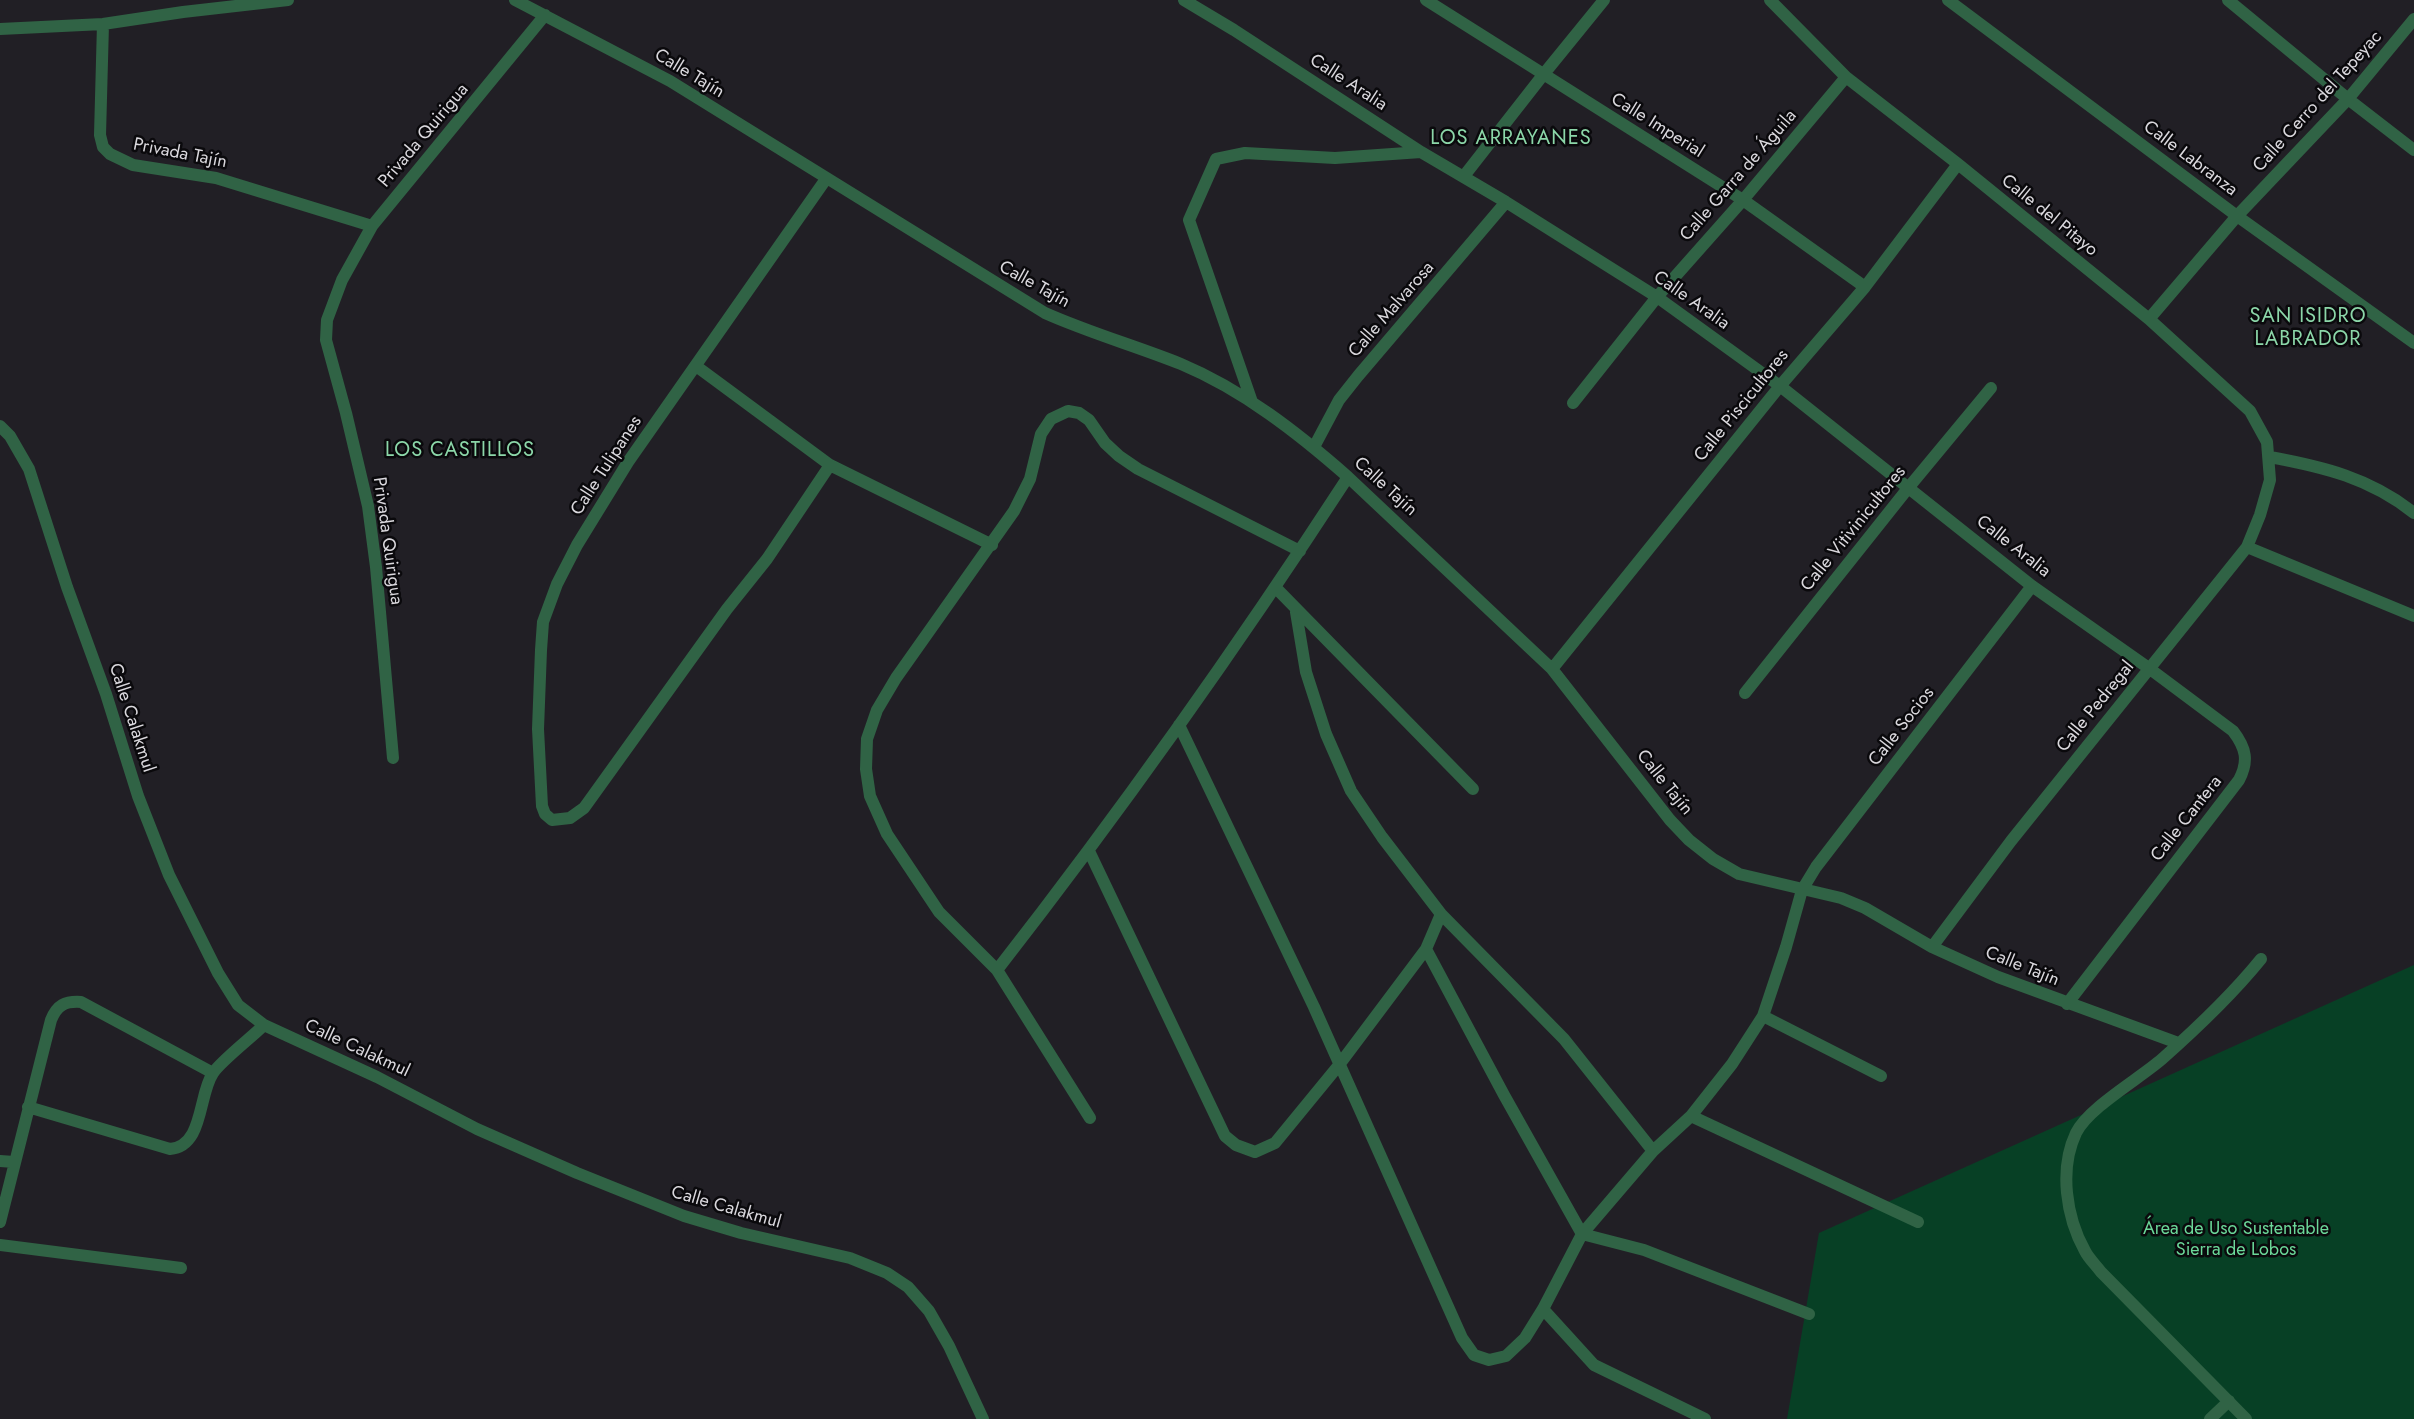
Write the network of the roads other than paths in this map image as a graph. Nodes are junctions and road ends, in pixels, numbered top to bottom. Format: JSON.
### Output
{"nodes":[{"id":1,"x":288,"y":0,"type":"edge"},
{"id":2,"x":514,"y":0,"type":"edge"},
{"id":3,"x":1184,"y":0,"type":"edge"},
{"id":4,"x":1426,"y":0,"type":"edge"},
{"id":5,"x":1604,"y":0,"type":"edge"},
{"id":6,"x":1770,"y":0,"type":"edge"},
{"id":7,"x":1948,"y":0,"type":"edge"},
{"id":8,"x":2231,"y":1,"type":"edge"},
{"id":9,"x":545,"y":14,"type":"junction"},
{"id":10,"x":2414,"y":19,"type":"edge"},
{"id":11,"x":103,"y":24,"type":"junction"},
{"id":12,"x":0,"y":29,"type":"edge"},
{"id":13,"x":1542,"y":74,"type":"junction"},
{"id":14,"x":1846,"y":77,"type":"junction"},
{"id":15,"x":2348,"y":99,"type":"junction"},
{"id":16,"x":2414,"y":150,"type":"edge"},
{"id":17,"x":1421,"y":152,"type":"junction"},
{"id":18,"x":1958,"y":164,"type":"junction"},
{"id":19,"x":1464,"y":176,"type":"junction"},
{"id":20,"x":826,"y":179,"type":"junction"},
{"id":21,"x":1743,"y":200,"type":"junction"},
{"id":22,"x":1506,"y":202,"type":"junction"},
{"id":23,"x":2237,"y":216,"type":"junction"},
{"id":24,"x":372,"y":226,"type":"junction"},
{"id":25,"x":1865,"y":287,"type":"junction"},
{"id":26,"x":1657,"y":297,"type":"junction"},
{"id":27,"x":2148,"y":320,"type":"junction"},
{"id":28,"x":2414,"y":343,"type":"edge"},
{"id":29,"x":696,"y":366,"type":"junction"},
{"id":30,"x":1780,"y":386,"type":"junction"},
{"id":31,"x":1991,"y":388,"type":"dead end"},
{"id":32,"x":1252,"y":402,"type":"junction"},
{"id":33,"x":1573,"y":403,"type":"dead end"},
{"id":34,"x":0,"y":426,"type":"edge"},
{"id":35,"x":1314,"y":447,"type":"junction"},
{"id":36,"x":2270,"y":457,"type":"junction"},
{"id":37,"x":830,"y":464,"type":"junction"},
{"id":38,"x":1348,"y":477,"type":"junction"},
{"id":39,"x":2270,"y":480,"type":"joint"},
{"id":40,"x":1909,"y":487,"type":"junction"},
{"id":41,"x":2414,"y":513,"type":"edge"},
{"id":42,"x":992,"y":545,"type":"junction"},
{"id":43,"x":2247,"y":547,"type":"junction"},
{"id":44,"x":1300,"y":551,"type":"junction"},
{"id":45,"x":2032,"y":586,"type":"junction"},
{"id":46,"x":1275,"y":587,"type":"junction"},
{"id":47,"x":1296,"y":612,"type":"junction"},
{"id":48,"x":2414,"y":616,"type":"edge"},
{"id":49,"x":1552,"y":669,"type":"junction"},
{"id":50,"x":2150,"y":669,"type":"junction"},
{"id":51,"x":1746,"y":693,"type":"dead end"},
{"id":52,"x":1180,"y":725,"type":"junction"},
{"id":53,"x":393,"y":758,"type":"dead end"},
{"id":54,"x":1473,"y":789,"type":"dead end"},
{"id":55,"x":1089,"y":851,"type":"junction"},
{"id":56,"x":1802,"y":890,"type":"junction"},
{"id":57,"x":1441,"y":914,"type":"junction"},
{"id":58,"x":1932,"y":947,"type":"junction"},
{"id":59,"x":1426,"y":949,"type":"junction"},
{"id":60,"x":2261,"y":959,"type":"dead end"},
{"id":61,"x":998,"y":970,"type":"junction"},
{"id":62,"x":2067,"y":1004,"type":"junction"},
{"id":63,"x":1763,"y":1016,"type":"junction"},
{"id":64,"x":264,"y":1025,"type":"junction"},
{"id":65,"x":2178,"y":1043,"type":"junction"},
{"id":66,"x":1339,"y":1065,"type":"junction"},
{"id":67,"x":212,"y":1073,"type":"junction"},
{"id":68,"x":1881,"y":1076,"type":"dead end"},
{"id":69,"x":28,"y":1107,"type":"junction"},
{"id":70,"x":1691,"y":1116,"type":"junction"},
{"id":71,"x":1090,"y":1118,"type":"dead end"},
{"id":72,"x":1653,"y":1150,"type":"junction"},
{"id":73,"x":0,"y":1161,"type":"edge"},
{"id":74,"x":14,"y":1162,"type":"junction"},
{"id":75,"x":0,"y":1222,"type":"edge"},
{"id":76,"x":1918,"y":1222,"type":"dead end"},
{"id":77,"x":1582,"y":1234,"type":"junction"},
{"id":78,"x":0,"y":1245,"type":"edge"},
{"id":79,"x":181,"y":1268,"type":"dead end"},
{"id":80,"x":1543,"y":1309,"type":"junction"},
{"id":81,"x":1809,"y":1314,"type":"dead end"},
{"id":82,"x":2229,"y":1401,"type":"junction"},
{"id":83,"x":982,"y":1419,"type":"edge"},
{"id":84,"x":1705,"y":1419,"type":"edge"},
{"id":85,"x":2210,"y":1419,"type":"edge"},
{"id":86,"x":2246,"y":1419,"type":"edge"}],
"edges":[{"from":1,"to":11,"type":"street"},
{"from":2,"to":9,"type":"street","name":"Calle Tajín"},
{"from":3,"to":17,"type":"street","name":"Calle Aralia"},
{"from":4,"to":13,"type":"street","name":"Calle Imperial"},
{"from":5,"to":13,"type":"street"},
{"from":6,"to":14,"type":"street","name":"Calle del Pitayo"},
{"from":7,"to":23,"type":"street","name":"Calle Labranza"},
{"from":8,"to":15,"type":"street"},
{"from":9,"to":20,"type":"street","name":"Calle Tajín"},
{"from":9,"to":24,"type":"street","name":"Privada Quirigua"},
{"from":10,"to":15,"type":"street","name":"Calle Cerro del Tepeyac"},
{"from":11,"to":12,"type":"street"},
{"from":11,"to":24,"type":"street","name":"Privada Tajín"},
{"from":13,"to":19,"type":"street"},
{"from":13,"to":21,"type":"street","name":"Calle Imperial"},
{"from":14,"to":18,"type":"street","name":"Calle del Pitayo"},
{"from":14,"to":21,"type":"street","name":"Calle Garra de Águila"},
{"from":15,"to":16,"type":"street"},
{"from":15,"to":23,"type":"street","name":"Calle Cerro del Tepeyac"},
{"from":17,"to":19,"type":"street","name":"Calle Aralia"},
{"from":17,"to":32,"type":"street"},
{"from":18,"to":25,"type":"street","name":"Calle Piscicultores"},
{"from":18,"to":27,"type":"street","name":"Calle del Pitayo"},
{"from":19,"to":22,"type":"street","name":"Calle Aralia"},
{"from":20,"to":29,"type":"street","name":"Calle Tulipanes"},
{"from":20,"to":32,"type":"street","name":"Calle Tajín"},
{"from":21,"to":25,"type":"street","name":"Calle Imperial"},
{"from":21,"to":26,"type":"street","name":"Calle Garra de Águila"},
{"from":22,"to":26,"type":"street","name":"Calle Aralia"},
{"from":22,"to":35,"type":"street","name":"Calle Malvarosa"},
{"from":23,"to":27,"type":"street","name":"Calle Cerro del Tepeyac"},
{"from":23,"to":28,"type":"street","name":"Calle Labranza"},
{"from":24,"to":53,"type":"street","name":"Privada Quirigua"},
{"from":25,"to":30,"type":"street","name":"Calle Piscicultores"},
{"from":26,"to":30,"type":"street","name":"Calle Aralia"},
{"from":26,"to":33,"type":"street","name":"Calle Garra de Águila"},
{"from":27,"to":36,"type":"street","name":"Calle del Pitayo"},
{"from":29,"to":37,"type":"street"},
{"from":29,"to":37,"type":"street","name":"Calle Tulipanes"},
{"from":30,"to":40,"type":"street","name":"Calle Aralia"},
{"from":30,"to":49,"type":"street","name":"Calle Piscicultores"},
{"from":31,"to":40,"type":"street","name":"Calle Vitivinicultores"},
{"from":32,"to":35,"type":"street","name":"Calle Tajín"},
{"from":34,"to":64,"type":"street","name":"Calle Calakmul"},
{"from":35,"to":38,"type":"street","name":"Calle Tajín"},
{"from":36,"to":39,"type":"street","name":"Calle del Pitayo"},
{"from":36,"to":41,"type":"street"},
{"from":37,"to":42,"type":"street"},
{"from":38,"to":44,"type":"street"},
{"from":38,"to":49,"type":"street","name":"Calle Tajín"},
{"from":39,"to":43,"type":"street","name":"Calle Pedregal"},
{"from":40,"to":45,"type":"street","name":"Calle Aralia"},
{"from":40,"to":51,"type":"street","name":"Calle Vitivinicultores"},
{"from":42,"to":44,"type":"street"},
{"from":42,"to":61,"type":"street"},
{"from":43,"to":48,"type":"street"},
{"from":43,"to":50,"type":"street","name":"Calle Pedregal"},
{"from":44,"to":46,"type":"street"},
{"from":45,"to":50,"type":"street","name":"Calle Aralia"},
{"from":45,"to":56,"type":"street","name":"Calle Socios"},
{"from":46,"to":47,"type":"street"},
{"from":46,"to":52,"type":"street"},
{"from":47,"to":54,"type":"street"},
{"from":47,"to":57,"type":"street"},
{"from":49,"to":56,"type":"street","name":"Calle Tajín"},
{"from":50,"to":58,"type":"street","name":"Calle Pedregal"},
{"from":50,"to":62,"type":"street","name":"Calle Cantera"},
{"from":52,"to":55,"type":"street"},
{"from":52,"to":66,"type":"street","name":"Calle Socios"},
{"from":55,"to":61,"type":"street"},
{"from":55,"to":66,"type":"street"},
{"from":56,"to":58,"type":"street","name":"Calle Tajín"},
{"from":56,"to":63,"type":"street","name":"Calle Socios"},
{"from":57,"to":59,"type":"street"},
{"from":57,"to":72,"type":"street"},
{"from":58,"to":62,"type":"street","name":"Calle Tajín"},
{"from":59,"to":66,"type":"street"},
{"from":59,"to":77,"type":"street"},
{"from":60,"to":65,"type":"street"},
{"from":61,"to":71,"type":"street"},
{"from":62,"to":65,"type":"street","name":"Calle Tajín"},
{"from":63,"to":68,"type":"street"},
{"from":63,"to":70,"type":"street","name":"Calle Socios"},
{"from":64,"to":67,"type":"street"},
{"from":64,"to":83,"type":"street","name":"Calle Calakmul"},
{"from":65,"to":82,"type":"street"},
{"from":66,"to":80,"type":"street","name":"Calle Socios"},
{"from":67,"to":69,"type":"street"},
{"from":67,"to":69,"type":"street"},
{"from":69,"to":74,"type":"street"},
{"from":70,"to":72,"type":"street","name":"Calle Socios"},
{"from":70,"to":76,"type":"street"},
{"from":72,"to":77,"type":"street","name":"Calle Socios"},
{"from":73,"to":74,"type":"street"},
{"from":74,"to":75,"type":"street"},
{"from":77,"to":80,"type":"street","name":"Calle Socios"},
{"from":77,"to":81,"type":"street"},
{"from":78,"to":79,"type":"street"},
{"from":80,"to":84,"type":"street"},
{"from":82,"to":85,"type":"street"},
{"from":82,"to":86,"type":"street"}]}
